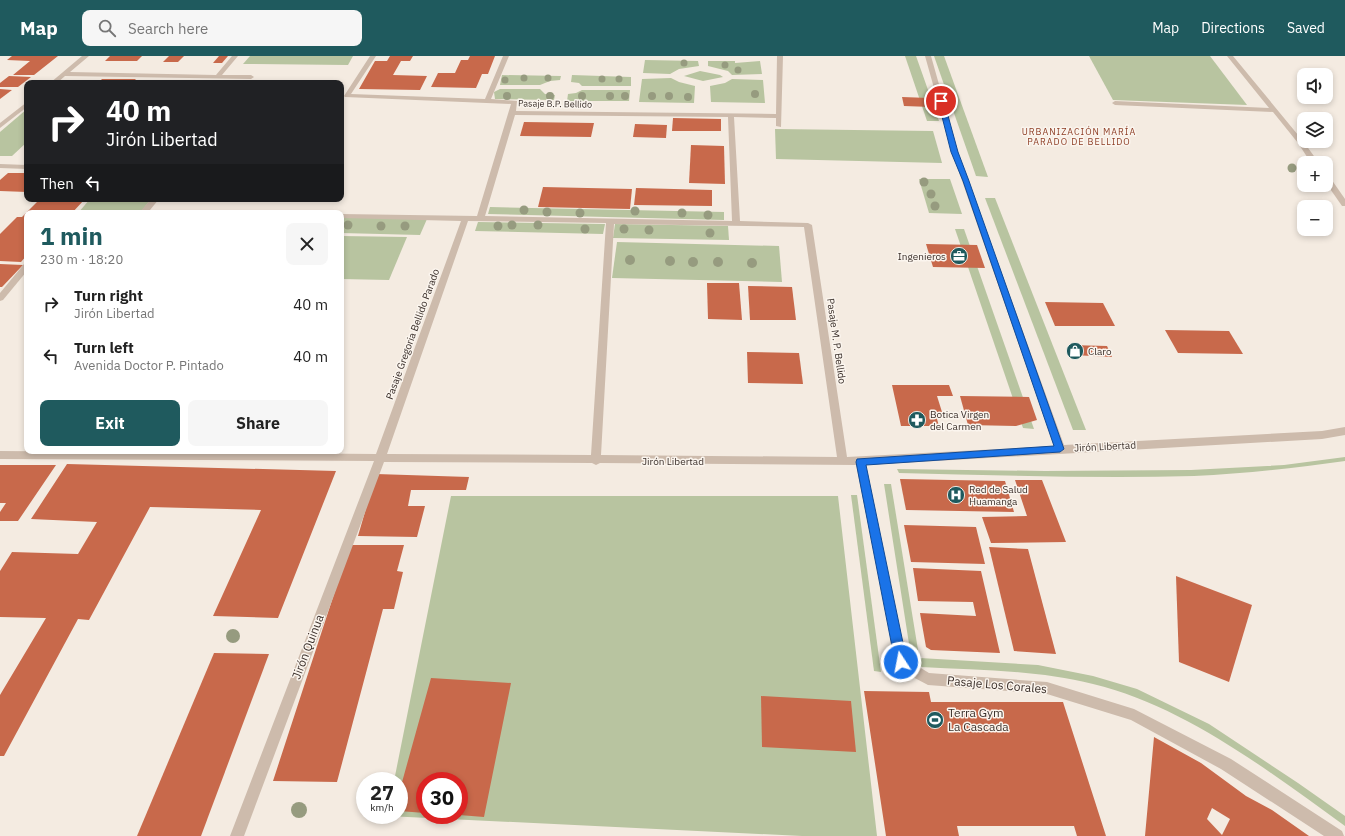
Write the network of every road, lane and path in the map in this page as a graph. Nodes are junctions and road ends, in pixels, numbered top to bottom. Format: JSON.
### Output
{"nodes":[{"id":1,"x":86,"y":56,"type":"edge"},
{"id":2,"x":235,"y":56,"type":"edge"},
{"id":3,"x":373,"y":56,"type":"edge"},
{"id":4,"x":506,"y":56,"type":"edge"},
{"id":5,"x":780,"y":56,"type":"edge"},
{"id":6,"x":928,"y":56,"type":"edge"},
{"id":7,"x":1230,"y":56,"type":"edge"},
{"id":8,"x":64,"y":74,"type":"junction"},
{"id":9,"x":218,"y":76,"type":"junction"},
{"id":10,"x":57,"y":80,"type":"edge"},
{"id":11,"x":248,"y":80,"type":"edge"},
{"id":12,"x":487,"y":102,"type":"junction"},
{"id":13,"x":1114,"y":104,"type":"dead end"},
{"id":14,"x":24,"y":106,"type":"edge"},
{"id":15,"x":1274,"y":110,"type":"junction"},
{"id":16,"x":512,"y":113,"type":"junction"},
{"id":17,"x":731,"y":116,"type":"junction"},
{"id":18,"x":778,"y":116,"type":"junction"},
{"id":19,"x":0,"y":126,"type":"edge"},
{"id":20,"x":779,"y":126,"type":"dead end"},
{"id":21,"x":1310,"y":156,"type":"edge"},
{"id":22,"x":0,"y":166,"type":"edge"},
{"id":23,"x":24,"y":167,"type":"edge"},
{"id":24,"x":1333,"y":188,"type":"edge"},
{"id":25,"x":152,"y":202,"type":"edge"},
{"id":26,"x":1345,"y":204,"type":"edge"},
{"id":27,"x":146,"y":210,"type":"edge"},
{"id":28,"x":344,"y":216,"type":"edge"},
{"id":29,"x":465,"y":219,"type":"junction"},
{"id":30,"x":480,"y":219,"type":"junction"},
{"id":31,"x":610,"y":222,"type":"junction"},
{"id":32,"x":736,"y":223,"type":"junction"},
{"id":33,"x":24,"y":270,"type":"edge"},
{"id":34,"x":0,"y":298,"type":"edge"},
{"id":35,"x":1345,"y":431,"type":"edge"},
{"id":36,"x":1060,"y":449,"type":"junction"},
{"id":37,"x":111,"y":454,"type":"edge"},
{"id":38,"x":0,"y":455,"type":"edge"},
{"id":39,"x":380,"y":458,"type":"junction"},
{"id":40,"x":596,"y":461,"type":"junction"},
{"id":41,"x":843,"y":461,"type":"junction"},
{"id":42,"x":860,"y":462,"type":"junction"},
{"id":43,"x":237,"y":836,"type":"edge"},
{"id":44,"x":1337,"y":836,"type":"edge"}],
"edges":[{"from":1,"to":8,"type":"street"},
{"from":2,"to":9,"type":"street"},
{"from":3,"to":12,"type":"street","name":"Pasaje B.P. Bellido"},
{"from":4,"to":12,"type":"street"},
{"from":5,"to":18,"type":"street"},
{"from":6,"to":36,"type":"street"},
{"from":7,"to":15,"type":"street"},
{"from":8,"to":9,"type":"street"},
{"from":8,"to":10,"type":"street"},
{"from":9,"to":11,"type":"street"},
{"from":12,"to":16,"type":"street","name":"Pasaje B.P. Bellido"},
{"from":13,"to":15,"type":"street"},
{"from":14,"to":19,"type":"street"},
{"from":15,"to":21,"type":"street"},
{"from":16,"to":17,"type":"street","name":"Pasaje B.P. Bellido"},
{"from":16,"to":30,"type":"street"},
{"from":17,"to":18,"type":"street","name":"Pasaje B.P. Bellido"},
{"from":17,"to":32,"type":"street"},
{"from":18,"to":20,"type":"street"},
{"from":22,"to":23,"type":"street"},
{"from":24,"to":26,"type":"street"},
{"from":25,"to":27,"type":"street"},
{"from":28,"to":29,"type":"street"},
{"from":29,"to":30,"type":"street"},
{"from":29,"to":39,"type":"street","name":"Pasaje Gregoria Bellido Parado"},
{"from":30,"to":31,"type":"street"},
{"from":31,"to":32,"type":"street"},
{"from":31,"to":40,"type":"street"},
{"from":32,"to":41,"type":"street","name":"Pasaje M. P. Bellido"},
{"from":33,"to":34,"type":"street"},
{"from":35,"to":36,"type":"street","name":"Jirón Libertad"},
{"from":36,"to":42,"type":"street","name":"Jirón Libertad"},
{"from":37,"to":38,"type":"street","name":"Jirón Libertad"},
{"from":37,"to":39,"type":"street","name":"Jirón Libertad"},
{"from":39,"to":40,"type":"street","name":"Jirón Libertad"},
{"from":39,"to":43,"type":"street","name":"Jirón Quinua"},
{"from":40,"to":41,"type":"street","name":"Jirón Libertad"},
{"from":41,"to":42,"type":"street","name":"Jirón Libertad"},
{"from":42,"to":44,"type":"street","name":"Pasaje Los Corales"}]}
